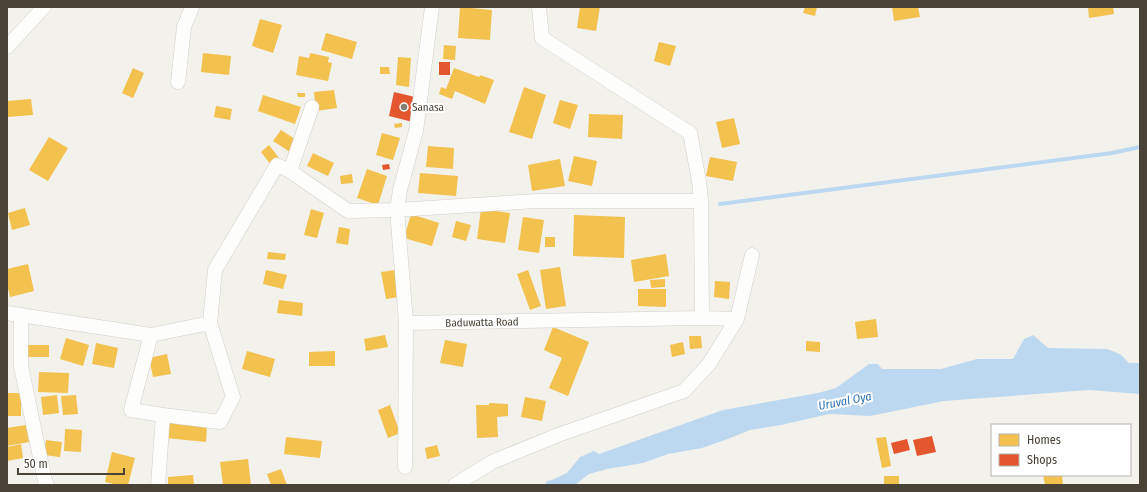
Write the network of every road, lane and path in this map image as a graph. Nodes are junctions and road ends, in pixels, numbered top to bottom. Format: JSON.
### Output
{"nodes":[{"id":1,"x":44,"y":7,"type":"edge"},
{"id":2,"x":192,"y":7,"type":"edge"},
{"id":3,"x":432,"y":7,"type":"edge"},
{"id":4,"x":539,"y":7,"type":"edge"},
{"id":5,"x":7,"y":47,"type":"edge"},
{"id":6,"x":178,"y":82,"type":"dead end"},
{"id":7,"x":312,"y":107,"type":"dead end"},
{"id":8,"x":290,"y":171,"type":"junction"},
{"id":9,"x":701,"y":201,"type":"junction"},
{"id":10,"x":401,"y":210,"type":"junction"},
{"id":11,"x":752,"y":255,"type":"dead end"},
{"id":12,"x":14,"y":314,"type":"edge"},
{"id":13,"x":702,"y":318,"type":"junction"},
{"id":14,"x":737,"y":319,"type":"junction"},
{"id":15,"x":210,"y":323,"type":"junction"},
{"id":16,"x":406,"y":323,"type":"junction"},
{"id":17,"x":151,"y":335,"type":"junction"},
{"id":18,"x":163,"y":415,"type":"junction"},
{"id":19,"x":405,"y":467,"type":"dead end"},
{"id":20,"x":47,"y":485,"type":"edge"},
{"id":21,"x":158,"y":485,"type":"edge"},
{"id":22,"x":455,"y":485,"type":"edge"}],
"edges":[{"from":1,"to":5,"type":"street"},
{"from":2,"to":6,"type":"street"},
{"from":3,"to":10,"type":"street"},
{"from":4,"to":9,"type":"street"},
{"from":7,"to":8,"type":"street"},
{"from":8,"to":10,"type":"street"},
{"from":8,"to":15,"type":"street"},
{"from":9,"to":10,"type":"street"},
{"from":9,"to":13,"type":"street"},
{"from":10,"to":16,"type":"street"},
{"from":11,"to":14,"type":"street"},
{"from":12,"to":17,"type":"street"},
{"from":12,"to":20,"type":"street"},
{"from":13,"to":14,"type":"street","name":"Baduwatta Road"},
{"from":13,"to":16,"type":"street","name":"Baduwatta Road"},
{"from":14,"to":22,"type":"street"},
{"from":15,"to":17,"type":"street"},
{"from":15,"to":18,"type":"street"},
{"from":16,"to":19,"type":"street"},
{"from":17,"to":18,"type":"street"},
{"from":18,"to":21,"type":"street"}]}
